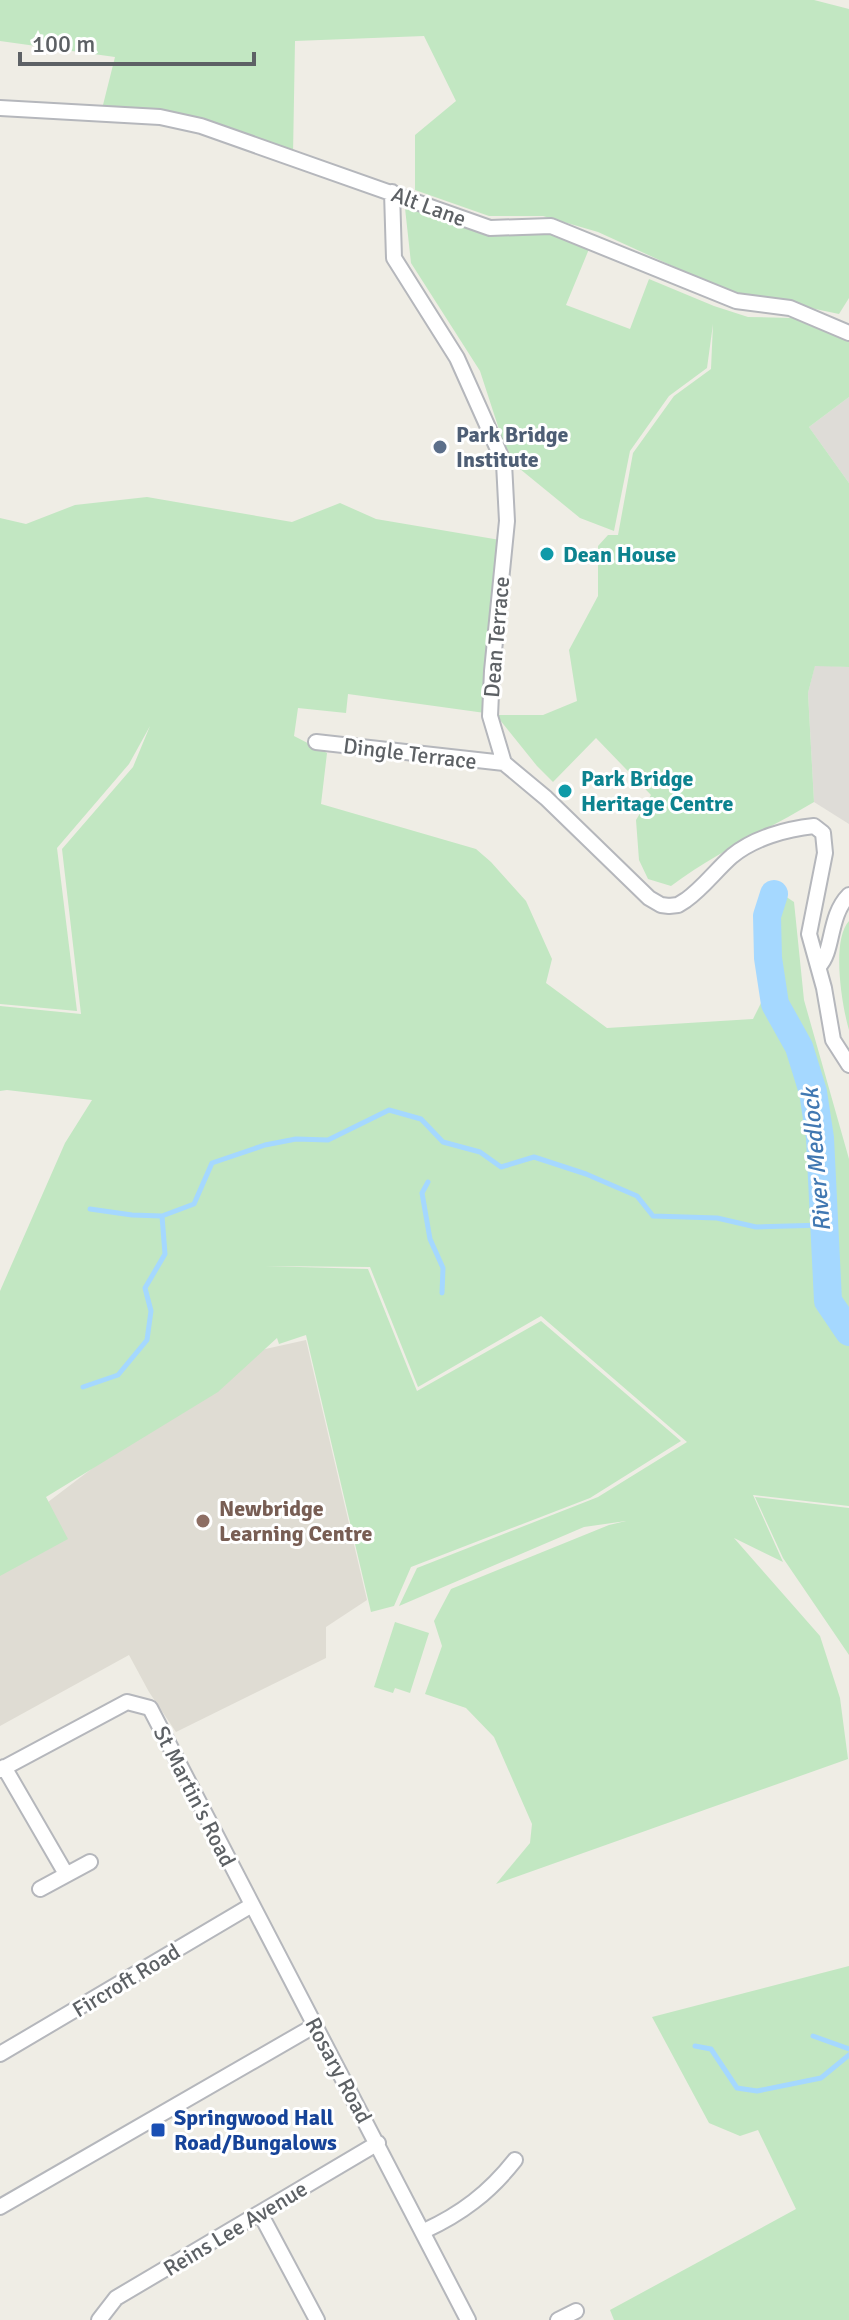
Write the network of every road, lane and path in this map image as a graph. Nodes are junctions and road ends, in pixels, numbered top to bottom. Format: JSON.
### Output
{"nodes":[{"id":1,"x":0,"y":108,"type":"edge"},
{"id":2,"x":392,"y":192,"type":"junction"},
{"id":3,"x":849,"y":333,"type":"edge"},
{"id":4,"x":316,"y":742,"type":"dead end"},
{"id":5,"x":504,"y":763,"type":"junction"},
{"id":6,"x":849,"y":895,"type":"edge"},
{"id":7,"x":819,"y":966,"type":"junction"},
{"id":8,"x":849,"y":1065,"type":"edge"},
{"id":9,"x":2,"y":1768,"type":"edge"},
{"id":10,"x":90,"y":1862,"type":"dead end"},
{"id":11,"x":66,"y":1874,"type":"junction"},
{"id":12,"x":40,"y":1889,"type":"dead end"},
{"id":13,"x":252,"y":1905,"type":"junction"},
{"id":14,"x":314,"y":2026,"type":"junction"},
{"id":15,"x":0,"y":2054,"type":"edge"},
{"id":16,"x":378,"y":2143,"type":"junction"},
{"id":17,"x":515,"y":2160,"type":"dead end"},
{"id":18,"x":0,"y":2207,"type":"edge"},
{"id":19,"x":260,"y":2213,"type":"junction"},
{"id":20,"x":424,"y":2231,"type":"junction"},
{"id":21,"x":576,"y":2311,"type":"dead end"},
{"id":22,"x":99,"y":2320,"type":"edge"},
{"id":23,"x":317,"y":2320,"type":"edge"},
{"id":24,"x":468,"y":2320,"type":"edge"},
{"id":25,"x":558,"y":2320,"type":"edge"}],
"edges":[{"from":1,"to":2,"type":"street","name":"Alt Lane"},
{"from":2,"to":3,"type":"street","name":"Alt Lane"},
{"from":2,"to":5,"type":"street","name":"Dean Terrace"},
{"from":4,"to":5,"type":"street","name":"Dingle Terrace"},
{"from":5,"to":7,"type":"street"},
{"from":6,"to":7,"type":"street"},
{"from":7,"to":8,"type":"street"},
{"from":9,"to":11,"type":"street"},
{"from":9,"to":13,"type":"street","name":"St Martin's Road"},
{"from":10,"to":11,"type":"street"},
{"from":11,"to":12,"type":"street"},
{"from":13,"to":14,"type":"street","name":"Rosary Road"},
{"from":13,"to":15,"type":"street","name":"Fircroft Road"},
{"from":14,"to":16,"type":"street","name":"Rosary Road"},
{"from":14,"to":18,"type":"street"},
{"from":16,"to":19,"type":"street","name":"Reins Lee Avenue"},
{"from":16,"to":20,"type":"street","name":"Rosary Road"},
{"from":17,"to":20,"type":"street"},
{"from":19,"to":22,"type":"street","name":"Reins Lee Avenue"},
{"from":19,"to":23,"type":"street"},
{"from":20,"to":24,"type":"street","name":"Rosary Road"},
{"from":21,"to":25,"type":"street"}]}
